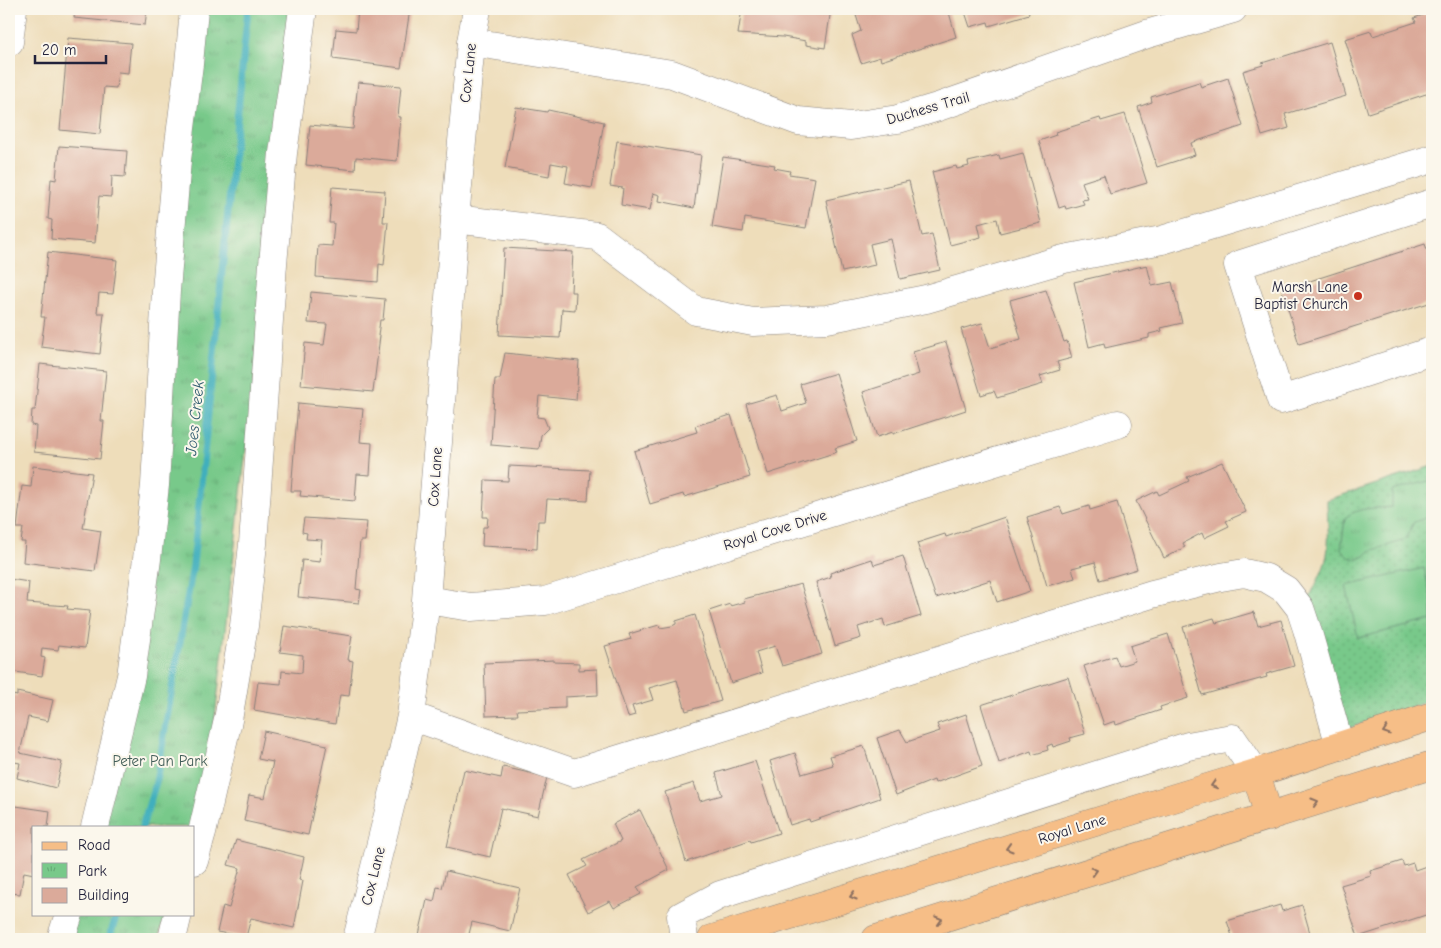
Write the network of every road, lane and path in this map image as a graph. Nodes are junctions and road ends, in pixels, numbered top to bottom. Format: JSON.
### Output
{"nodes":[{"id":1,"x":12,"y":9,"type":"edge"},
{"id":2,"x":194,"y":9,"type":"edge"},
{"id":3,"x":303,"y":9,"type":"edge"},
{"id":4,"x":477,"y":9,"type":"edge"},
{"id":5,"x":1232,"y":9,"type":"edge"},
{"id":6,"x":9,"y":42,"type":"edge"},
{"id":7,"x":471,"y":42,"type":"junction"},
{"id":8,"x":1432,"y":159,"type":"edge"},
{"id":9,"x":1432,"y":203,"type":"edge"},
{"id":10,"x":455,"y":219,"type":"junction"},
{"id":11,"x":1432,"y":351,"type":"edge"},
{"id":12,"x":1118,"y":424,"type":"dead end"},
{"id":13,"x":426,"y":600,"type":"junction"},
{"id":14,"x":411,"y":716,"type":"junction"},
{"id":15,"x":1432,"y":716,"type":"edge"},
{"id":16,"x":1340,"y":746,"type":"junction"},
{"id":17,"x":1432,"y":765,"type":"edge"},
{"id":18,"x":1256,"y":773,"type":"junction"},
{"id":19,"x":1269,"y":817,"type":"junction"},
{"id":20,"x":95,"y":826,"type":"edge"},
{"id":21,"x":195,"y":858,"type":"edge"},
{"id":22,"x":68,"y":916,"type":"edge"},
{"id":23,"x":178,"y":916,"type":"edge"},
{"id":24,"x":61,"y":939,"type":"edge"},
{"id":25,"x":172,"y":939,"type":"edge"},
{"id":26,"x":357,"y":939,"type":"edge"},
{"id":27,"x":684,"y":939,"type":"edge"},
{"id":28,"x":712,"y":939,"type":"edge"},
{"id":29,"x":876,"y":939,"type":"edge"}],
"edges":[{"from":1,"to":6,"type":"street"},
{"from":2,"to":20,"type":"street"},
{"from":3,"to":21,"type":"street"},
{"from":4,"to":7,"type":"street","name":"Cox Lane"},
{"from":5,"to":7,"type":"street","name":"Duchess Trail"},
{"from":7,"to":10,"type":"street","name":"Cox Lane"},
{"from":8,"to":10,"type":"street"},
{"from":9,"to":11,"type":"street"},
{"from":10,"to":13,"type":"street","name":"Cox Lane"},
{"from":12,"to":13,"type":"street","name":"Royal Cove Drive"},
{"from":13,"to":14,"type":"street","name":"Cox Lane"},
{"from":14,"to":16,"type":"street"},
{"from":14,"to":26,"type":"street","name":"Cox Lane"},
{"from":15,"to":16,"type":"main road","name":"Royal Lane","one_way":true},
{"from":16,"to":18,"type":"main road","name":"Royal Lane"},
{"from":19,"to":17,"type":"main road","one_way":true},
{"from":18,"to":19,"type":"main road"},
{"from":18,"to":27,"type":"street"},
{"from":18,"to":28,"type":"main road","name":"Royal Lane","one_way":true},
{"from":29,"to":19,"type":"main road","one_way":true},
{"from":22,"to":24,"type":"street"},
{"from":23,"to":25,"type":"street"}]}
